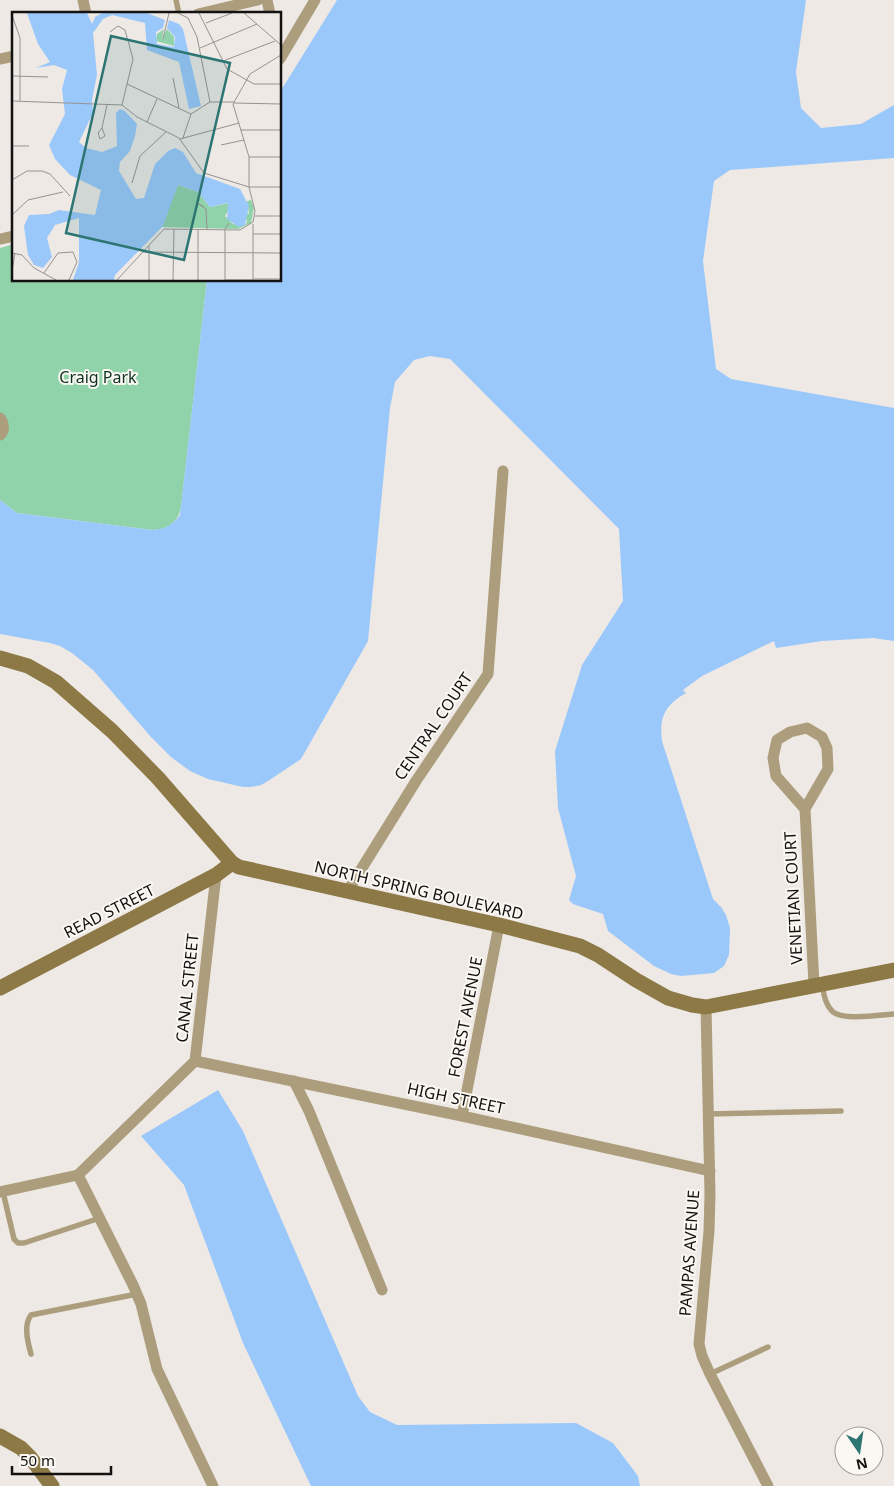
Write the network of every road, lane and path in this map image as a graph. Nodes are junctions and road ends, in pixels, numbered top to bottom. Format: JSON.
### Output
{"nodes":[{"id":1,"x":258,"y":0,"type":"edge"},
{"id":2,"x":315,"y":0,"type":"edge"},
{"id":3,"x":207,"y":12,"type":"edge"},
{"id":4,"x":281,"y":55,"type":"edge"},
{"id":5,"x":0,"y":418,"type":"edge"},
{"id":6,"x":0,"y":436,"type":"edge"},
{"id":7,"x":503,"y":471,"type":"dead end"},
{"id":8,"x":0,"y":658,"type":"edge"},
{"id":9,"x":805,"y":809,"type":"junction"},
{"id":10,"x":232,"y":863,"type":"junction"},
{"id":11,"x":216,"y":876,"type":"junction"},
{"id":12,"x":347,"y":892,"type":"junction"},
{"id":13,"x":499,"y":925,"type":"junction"},
{"id":14,"x":894,"y":970,"type":"edge"},
{"id":15,"x":818,"y":984,"type":"junction"},
{"id":16,"x":0,"y":988,"type":"edge"},
{"id":17,"x":706,"y":1007,"type":"junction"},
{"id":18,"x":894,"y":1014,"type":"edge"},
{"id":19,"x":195,"y":1060,"type":"junction"},
{"id":20,"x":294,"y":1081,"type":"junction"},
{"id":21,"x":841,"y":1111,"type":"dead end"},
{"id":22,"x":708,"y":1114,"type":"junction"},
{"id":23,"x":462,"y":1116,"type":"junction"},
{"id":24,"x":710,"y":1171,"type":"junction"},
{"id":25,"x":78,"y":1175,"type":"junction"},
{"id":26,"x":1,"y":1192,"type":"edge"},
{"id":27,"x":100,"y":1218,"type":"junction"},
{"id":28,"x":382,"y":1290,"type":"dead end"},
{"id":29,"x":137,"y":1294,"type":"junction"},
{"id":30,"x":768,"y":1347,"type":"dead end"},
{"id":31,"x":31,"y":1354,"type":"dead end"},
{"id":32,"x":710,"y":1374,"type":"junction"},
{"id":33,"x":0,"y":1436,"type":"edge"},
{"id":34,"x":52,"y":1486,"type":"edge"},
{"id":35,"x":214,"y":1486,"type":"edge"},
{"id":36,"x":768,"y":1486,"type":"edge"}],
"edges":[{"from":1,"to":3,"type":"street"},
{"from":2,"to":4,"type":"street"},
{"from":5,"to":6,"type":"street"},
{"from":7,"to":12,"type":"street","name":"CENTRAL COURT"},
{"from":8,"to":10,"type":"street"},
{"from":9,"to":9,"type":"street","name":"VENETIAN COURT"},
{"from":9,"to":15,"type":"street","name":"VENETIAN COURT"},
{"from":10,"to":11,"type":"street","name":"READ STREET"},
{"from":10,"to":12,"type":"street","name":"NORTH SPRING BOULEVARD"},
{"from":11,"to":16,"type":"street","name":"READ STREET"},
{"from":11,"to":19,"type":"street","name":"CANAL STREET"},
{"from":12,"to":13,"type":"street","name":"NORTH SPRING BOULEVARD"},
{"from":13,"to":17,"type":"street","name":"NORTH SPRING BOULEVARD"},
{"from":13,"to":23,"type":"street","name":"FOREST AVENUE"},
{"from":14,"to":15,"type":"street","name":"NORTH SPRING BOULEVARD"},
{"from":15,"to":17,"type":"street","name":"NORTH SPRING BOULEVARD"},
{"from":15,"to":18,"type":"lane"},
{"from":17,"to":22,"type":"street","name":"PAMPAS AVENUE"},
{"from":19,"to":20,"type":"street","name":"HIGH STREET"},
{"from":19,"to":25,"type":"street","name":"CANAL STREET"},
{"from":20,"to":23,"type":"street","name":"HIGH STREET"},
{"from":20,"to":28,"type":"street"},
{"from":21,"to":22,"type":"lane"},
{"from":22,"to":24,"type":"street","name":"PAMPAS AVENUE"},
{"from":23,"to":24,"type":"street","name":"HIGH STREET"},
{"from":24,"to":32,"type":"street","name":"PAMPAS AVENUE"},
{"from":25,"to":26,"type":"street"},
{"from":25,"to":27,"type":"street"},
{"from":26,"to":27,"type":"lane"},
{"from":27,"to":29,"type":"street"},
{"from":29,"to":31,"type":"lane"},
{"from":29,"to":35,"type":"street"},
{"from":30,"to":32,"type":"lane"},
{"from":32,"to":36,"type":"street","name":"PAMPAS AVENUE"},
{"from":33,"to":34,"type":"street"}]}
